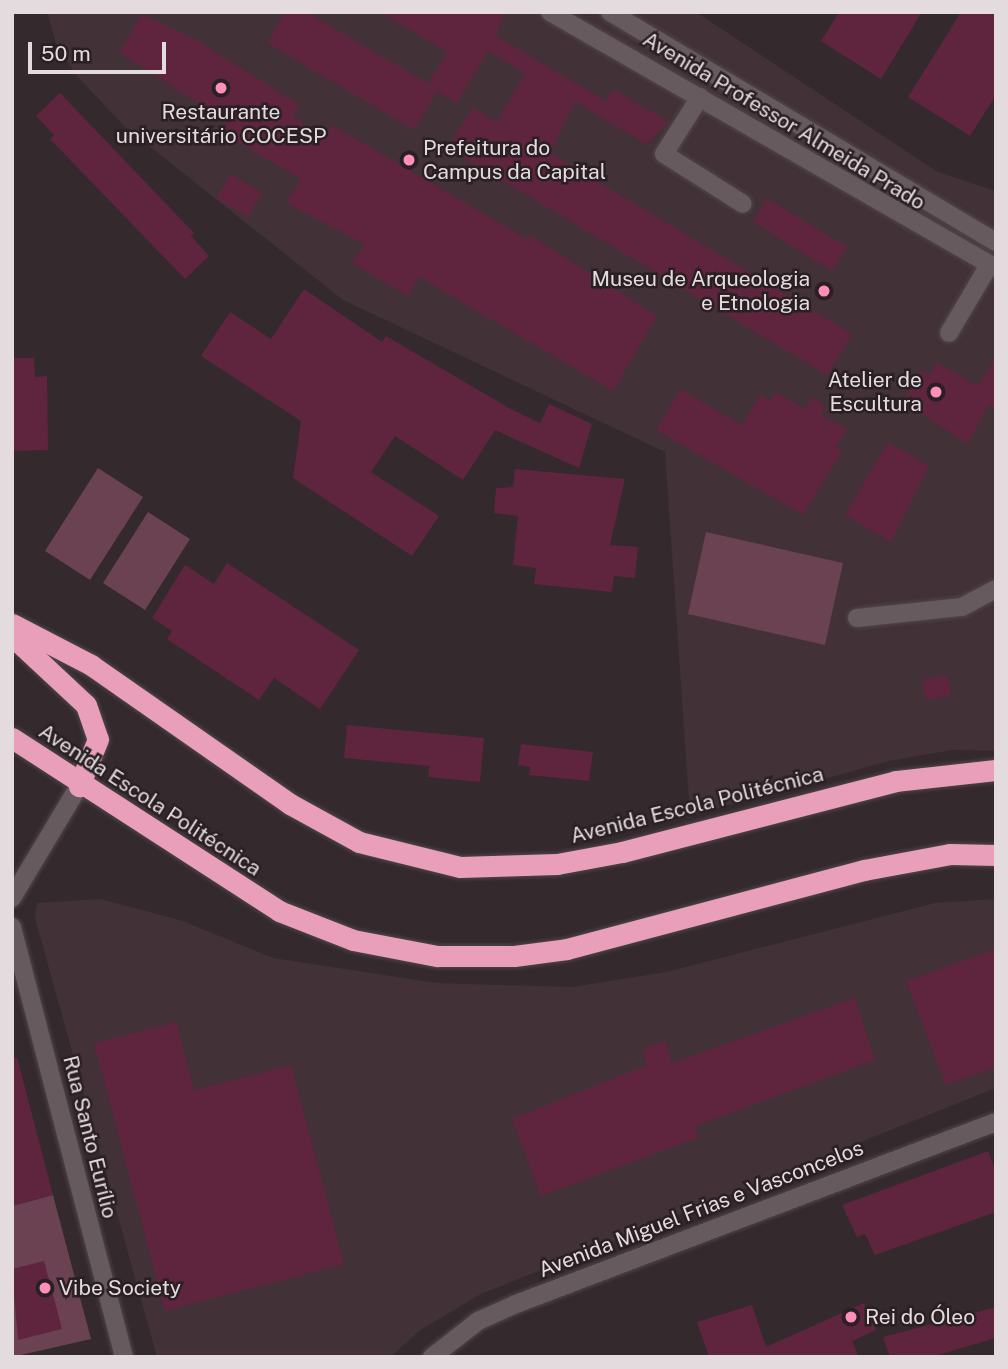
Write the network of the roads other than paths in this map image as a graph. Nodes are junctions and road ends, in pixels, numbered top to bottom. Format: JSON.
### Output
{"nodes":[{"id":1,"x":550,"y":12,"type":"edge"},
{"id":2,"x":610,"y":12,"type":"edge"},
{"id":3,"x":664,"y":43,"type":"junction"},
{"id":4,"x":696,"y":62,"type":"junction"},
{"id":5,"x":655,"y":71,"type":"junction"},
{"id":6,"x":676,"y":82,"type":"junction"},
{"id":7,"x":700,"y":97,"type":"junction"},
{"id":8,"x":743,"y":204,"type":"dead end"},
{"id":9,"x":996,"y":242,"type":"edge"},
{"id":10,"x":992,"y":266,"type":"edge"},
{"id":11,"x":948,"y":333,"type":"dead end"},
{"id":12,"x":996,"y":589,"type":"edge"},
{"id":13,"x":857,"y":618,"type":"dead end"},
{"id":14,"x":12,"y":624,"type":"edge"},
{"id":15,"x":12,"y":636,"type":"edge"},
{"id":16,"x":12,"y":738,"type":"edge"},
{"id":17,"x":996,"y":770,"type":"edge"},
{"id":18,"x":79,"y":786,"type":"junction"},
{"id":19,"x":996,"y":855,"type":"edge"},
{"id":20,"x":12,"y":898,"type":"edge"},
{"id":21,"x":12,"y":928,"type":"edge"},
{"id":22,"x":996,"y":1122,"type":"edge"},
{"id":23,"x":124,"y":1357,"type":"edge"},
{"id":24,"x":432,"y":1357,"type":"edge"}],
"edges":[{"from":1,"to":5,"type":"street","name":"Avenida Professor Almeida Prado"},
{"from":2,"to":3,"type":"street","name":"Avenida Professor Almeida Prado"},
{"from":3,"to":4,"type":"street","name":"Avenida Professor Almeida Prado"},
{"from":3,"to":5,"type":"street"},
{"from":4,"to":6,"type":"street"},
{"from":4,"to":9,"type":"street","name":"Avenida Professor Almeida Prado"},
{"from":5,"to":6,"type":"street","name":"Avenida Professor Almeida Prado"},
{"from":6,"to":7,"type":"street","name":"Avenida Professor Almeida Prado"},
{"from":7,"to":8,"type":"street"},
{"from":7,"to":10,"type":"street","name":"Avenida Professor Almeida Prado"},
{"from":10,"to":11,"type":"street"},
{"from":12,"to":13,"type":"street"},
{"from":14,"to":17,"type":"highway","name":"Avenida Escola Politécnica"},
{"from":15,"to":18,"type":"highway"},
{"from":16,"to":18,"type":"highway","name":"Avenida Escola Politécnica"},
{"from":18,"to":19,"type":"highway","name":"Avenida Escola Politécnica"},
{"from":18,"to":20,"type":"street"},
{"from":21,"to":23,"type":"street","name":"Rua Santo Eurílio"},
{"from":22,"to":24,"type":"street","name":"Avenida Miguel Frias e Vasconcelos"}]}
